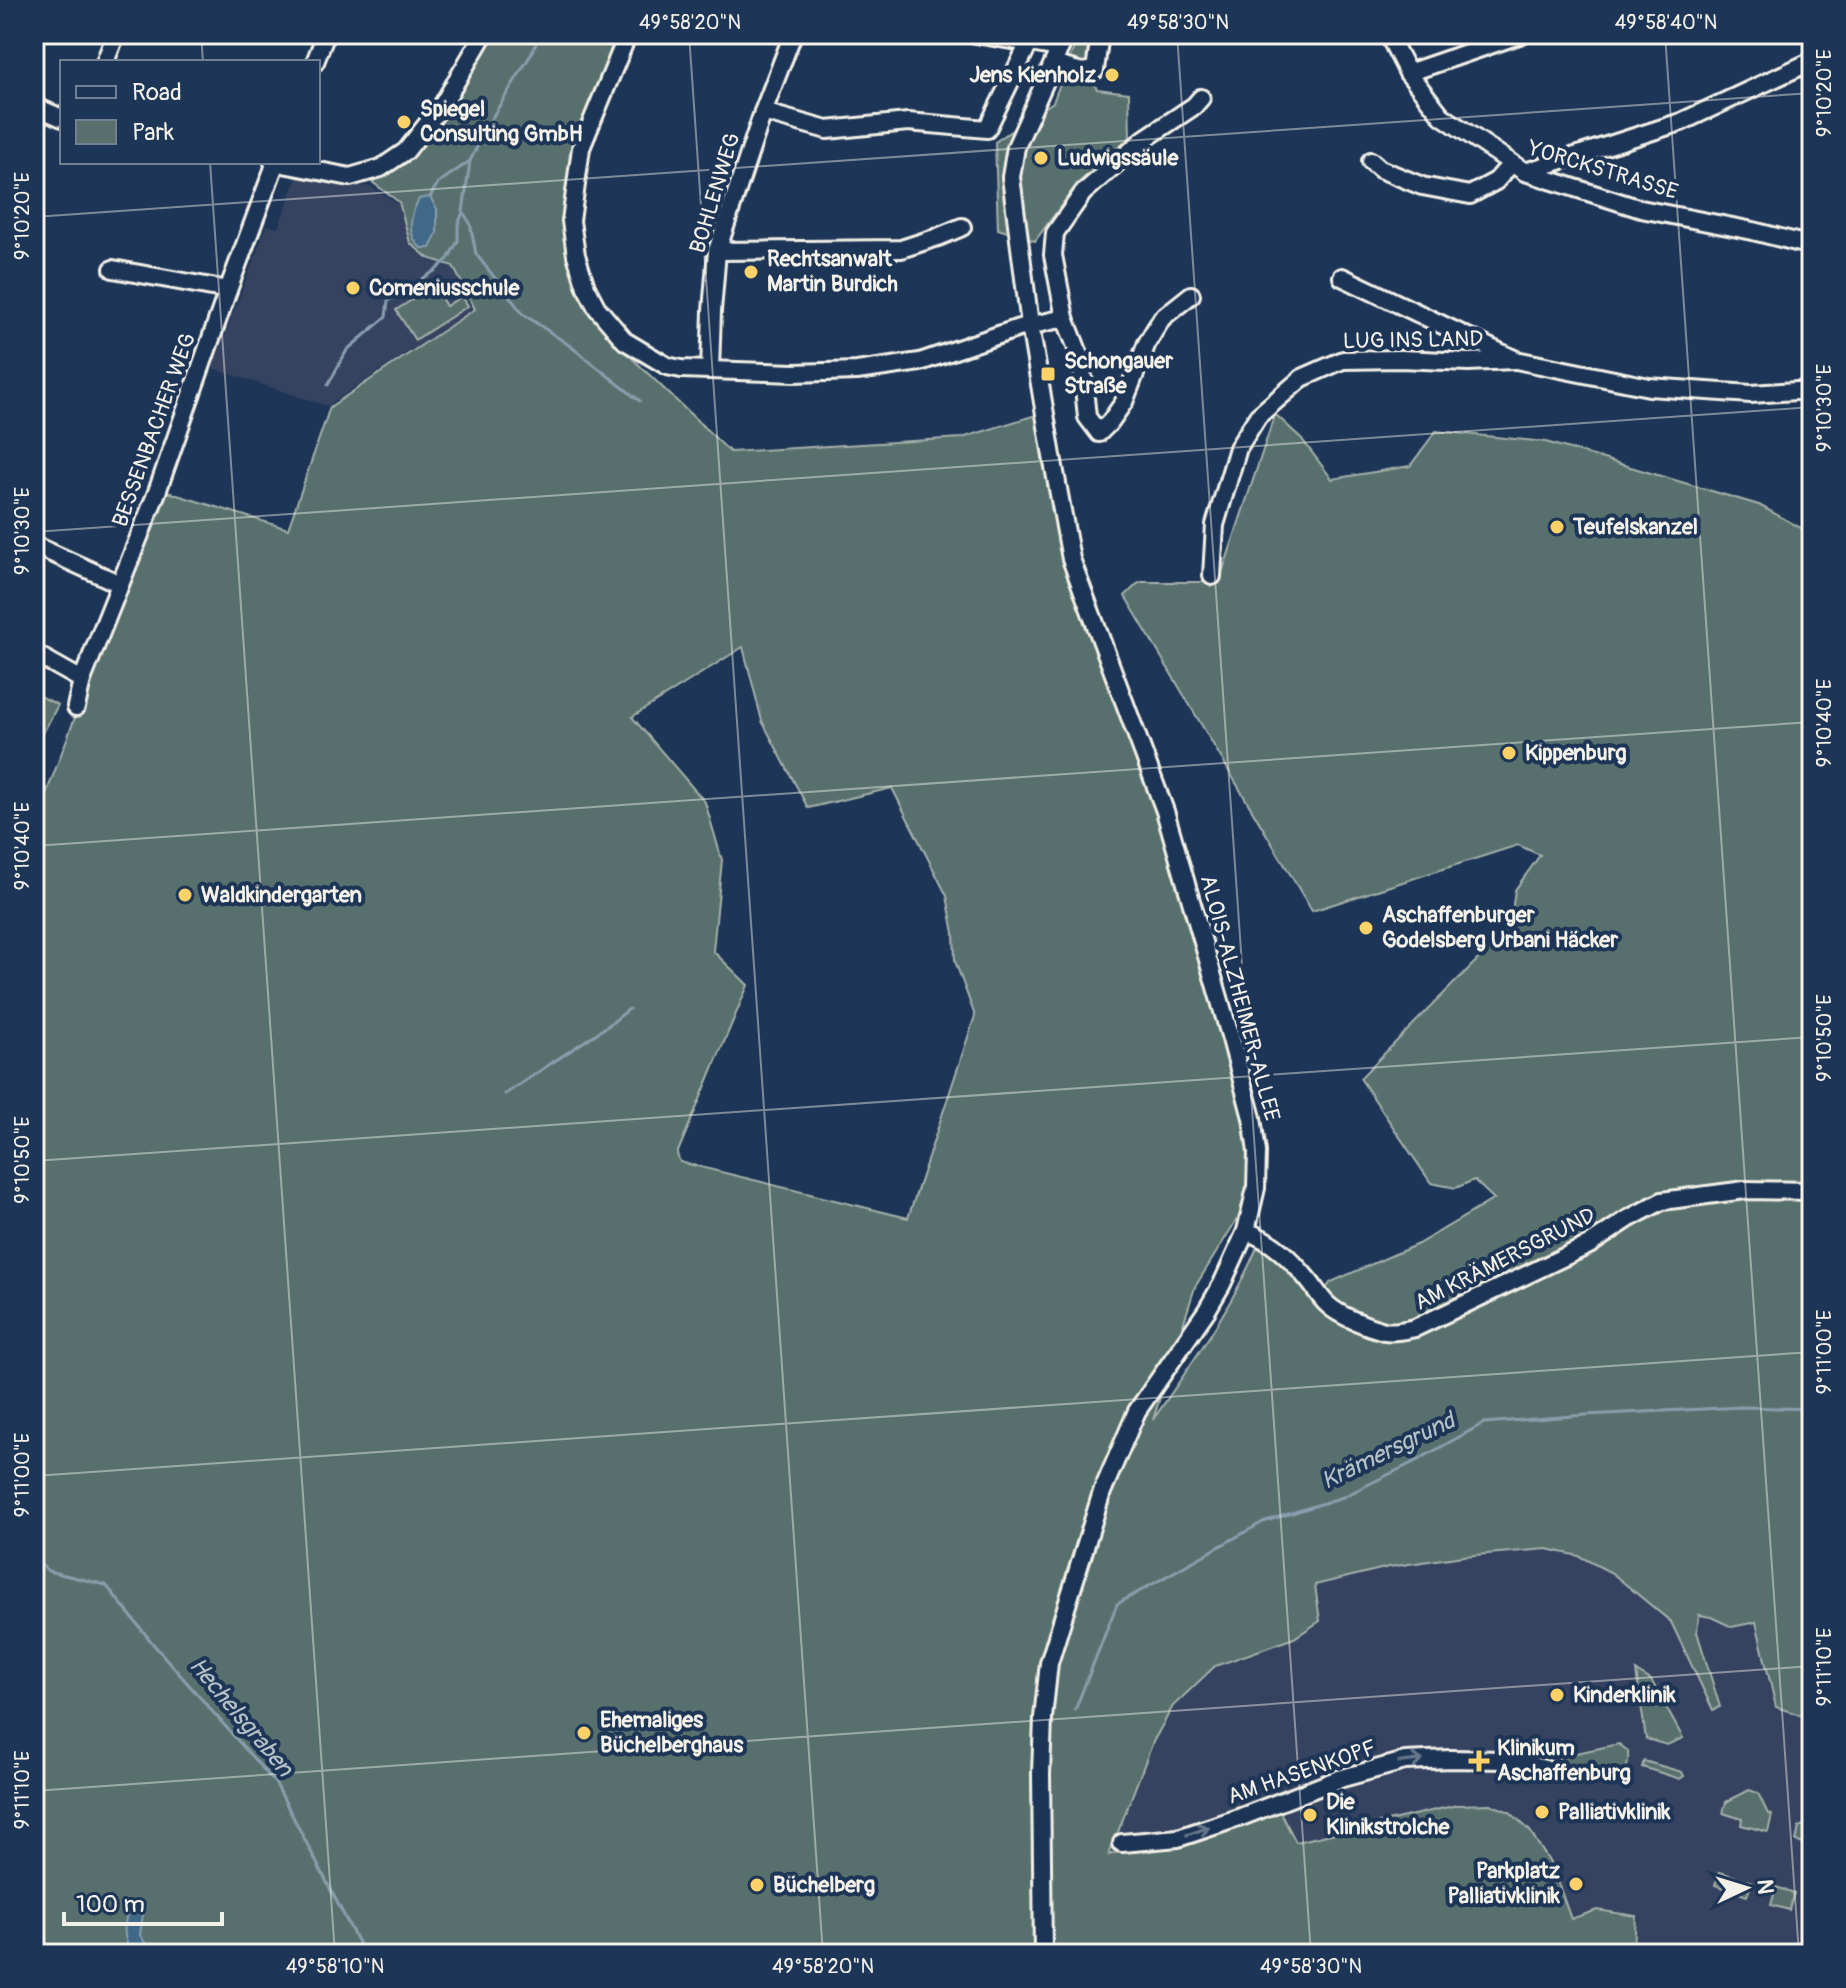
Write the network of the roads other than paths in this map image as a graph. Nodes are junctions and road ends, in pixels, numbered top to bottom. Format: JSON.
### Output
{"nodes":[{"id":1,"x":116,"y":34,"type":"edge"},
{"id":2,"x":326,"y":34,"type":"edge"},
{"id":3,"x":484,"y":34,"type":"edge"},
{"id":4,"x":628,"y":34,"type":"edge"},
{"id":5,"x":793,"y":34,"type":"edge"},
{"id":6,"x":976,"y":34,"type":"edge"},
{"id":7,"x":1100,"y":34,"type":"edge"},
{"id":8,"x":1388,"y":34,"type":"edge"},
{"id":9,"x":1522,"y":34,"type":"edge"},
{"id":10,"x":1063,"y":41,"type":"edge"},
{"id":11,"x":1029,"y":43,"type":"junction"},
{"id":12,"x":106,"y":60,"type":"edge"},
{"id":13,"x":316,"y":60,"type":"edge"},
{"id":14,"x":1812,"y":61,"type":"edge"},
{"id":15,"x":1052,"y":66,"type":"junction"},
{"id":16,"x":1408,"y":73,"type":"junction"},
{"id":17,"x":1201,"y":98,"type":"dead end"},
{"id":18,"x":34,"y":106,"type":"edge"},
{"id":19,"x":763,"y":112,"type":"junction"},
{"id":20,"x":60,"y":117,"type":"edge"},
{"id":21,"x":1371,"y":161,"type":"dead end"},
{"id":22,"x":274,"y":164,"type":"edge"},
{"id":23,"x":285,"y":164,"type":"edge"},
{"id":24,"x":1518,"y":168,"type":"junction"},
{"id":25,"x":962,"y":227,"type":"dead end"},
{"id":26,"x":1812,"y":249,"type":"edge"},
{"id":27,"x":717,"y":251,"type":"junction"},
{"id":28,"x":113,"y":269,"type":"dead end"},
{"id":29,"x":1342,"y":277,"type":"dead end"},
{"id":30,"x":228,"y":290,"type":"junction"},
{"id":31,"x":1191,"y":295,"type":"dead end"},
{"id":32,"x":1065,"y":318,"type":"junction"},
{"id":33,"x":1030,"y":325,"type":"junction"},
{"id":34,"x":1516,"y":360,"type":"junction"},
{"id":35,"x":710,"y":370,"type":"junction"},
{"id":36,"x":1812,"y":390,"type":"edge"},
{"id":37,"x":34,"y":545,"type":"edge"},
{"id":38,"x":1212,"y":576,"type":"dead end"},
{"id":39,"x":120,"y":584,"type":"junction"},
{"id":40,"x":34,"y":653,"type":"edge"},
{"id":41,"x":82,"y":680,"type":"junction"},
{"id":42,"x":76,"y":707,"type":"dead end"},
{"id":43,"x":1812,"y":1191,"type":"edge"},
{"id":44,"x":1246,"y":1231,"type":"junction"},
{"id":45,"x":1545,"y":1769,"type":"dead end"},
{"id":46,"x":1122,"y":1843,"type":"dead end"},
{"id":47,"x":1043,"y":1954,"type":"edge"}],
"edges":[{"from":1,"to":12,"type":"street"},
{"from":2,"to":13,"type":"street"},
{"from":3,"to":23,"type":"street"},
{"from":4,"to":35,"type":"street"},
{"from":5,"to":19,"type":"street","name":"BOHLENWEG"},
{"from":6,"to":11,"type":"street"},
{"from":7,"to":15,"type":"street"},
{"from":8,"to":16,"type":"street","name":"YORCKSTRASSE"},
{"from":9,"to":16,"type":"street"},
{"from":10,"to":11,"type":"street"},
{"from":10,"to":15,"type":"street","name":"ALOIS-ALZHEIMER-ALLEE"},
{"from":11,"to":19,"type":"street"},
{"from":14,"to":24,"type":"street"},
{"from":15,"to":33,"type":"street","name":"ALOIS-ALZHEIMER-ALLEE"},
{"from":16,"to":24,"type":"street","name":"YORCKSTRASSE"},
{"from":17,"to":32,"type":"street"},
{"from":18,"to":20,"type":"street"},
{"from":19,"to":27,"type":"street","name":"BOHLENWEG"},
{"from":21,"to":24,"type":"street"},
{"from":22,"to":30,"type":"street","name":"BESSENBACHER WEG"},
{"from":24,"to":26,"type":"street","name":"YORCKSTRASSE"},
{"from":25,"to":27,"type":"street"},
{"from":27,"to":35,"type":"street","name":"BOHLENWEG"},
{"from":28,"to":30,"type":"street"},
{"from":29,"to":34,"type":"street"},
{"from":30,"to":39,"type":"street","name":"BESSENBACHER WEG"},
{"from":31,"to":32,"type":"street"},
{"from":32,"to":33,"type":"street"},
{"from":33,"to":35,"type":"street"},
{"from":33,"to":44,"type":"street","name":"ALOIS-ALZHEIMER-ALLEE"},
{"from":34,"to":36,"type":"street"},
{"from":34,"to":38,"type":"street","name":"LUG INS LAND"},
{"from":37,"to":39,"type":"street"},
{"from":39,"to":41,"type":"street","name":"BESSENBACHER WEG"},
{"from":40,"to":41,"type":"street"},
{"from":41,"to":42,"type":"street","name":"BESSENBACHER WEG"},
{"from":43,"to":44,"type":"street","name":"AM KRÄMERSGRUND"},
{"from":44,"to":47,"type":"street","name":"ALOIS-ALZHEIMER-ALLEE"},
{"from":46,"to":45,"type":"street","name":"AM HASENKOPF","one_way":true}]}
